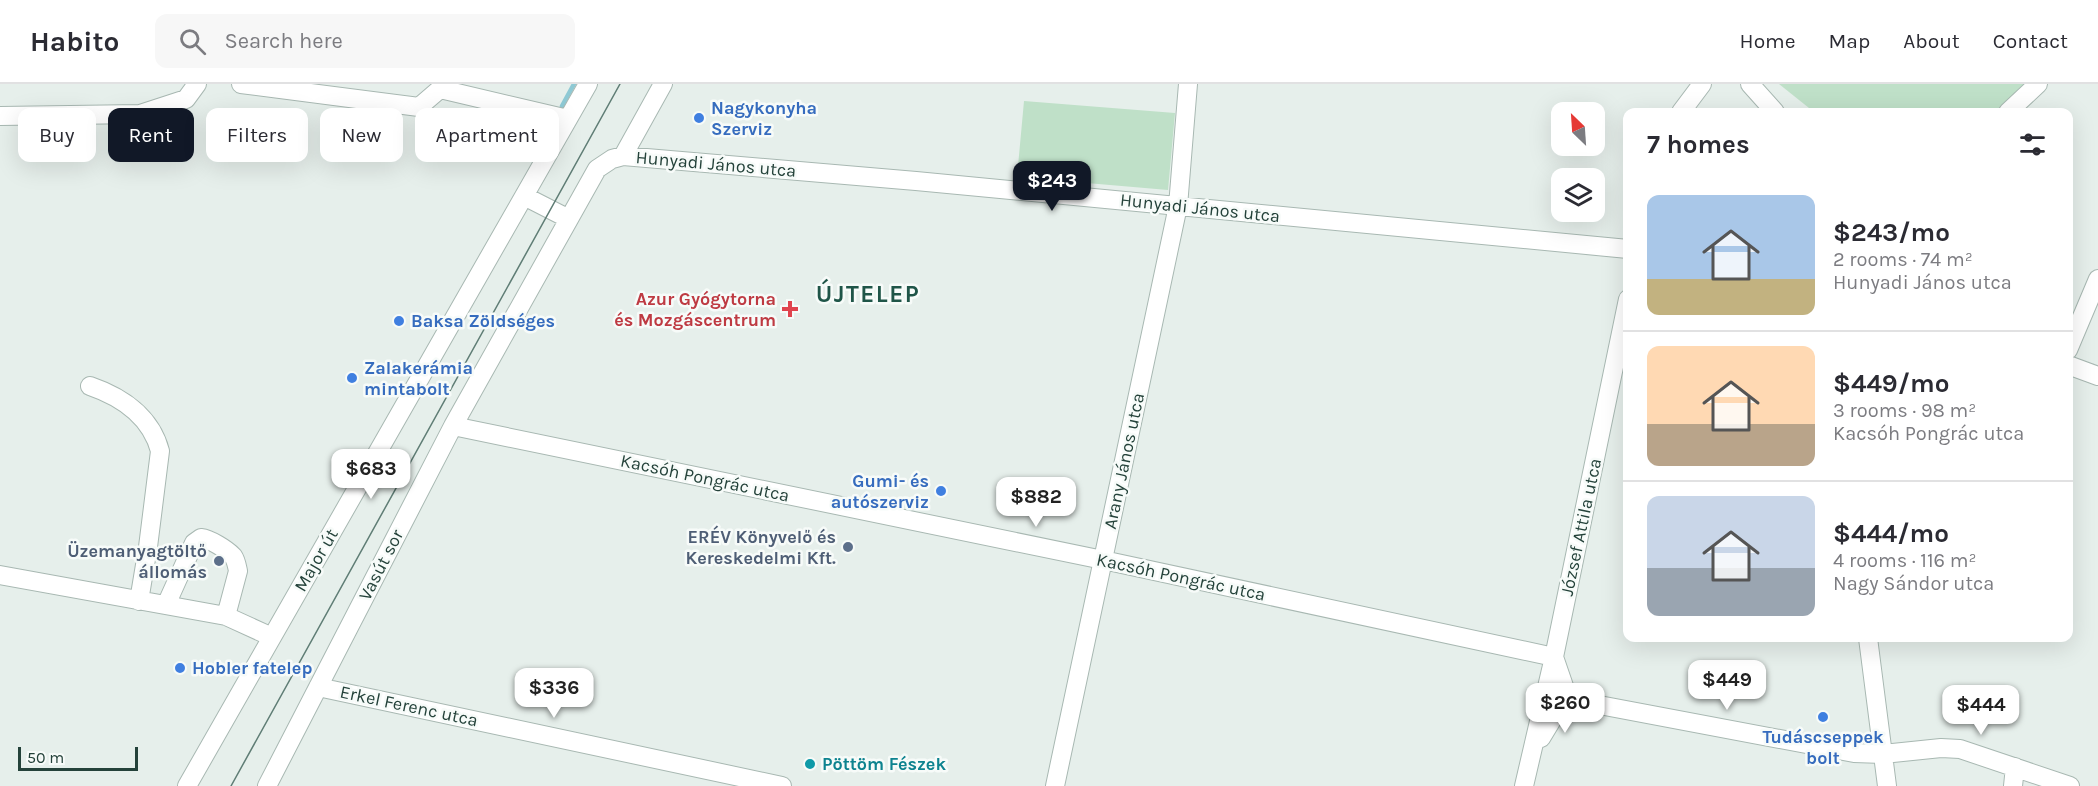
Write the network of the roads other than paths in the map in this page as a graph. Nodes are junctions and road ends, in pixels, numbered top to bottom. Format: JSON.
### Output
{"nodes":[{"id":1,"x":197,"y":84,"type":"edge"},
{"id":2,"x":241,"y":84,"type":"edge"},
{"id":3,"x":588,"y":84,"type":"edge"},
{"id":4,"x":663,"y":84,"type":"edge"},
{"id":5,"x":1188,"y":84,"type":"edge"},
{"id":6,"x":1702,"y":84,"type":"edge"},
{"id":7,"x":1750,"y":84,"type":"edge"},
{"id":8,"x":2038,"y":84,"type":"edge"},
{"id":9,"x":439,"y":87,"type":"edge"},
{"id":10,"x":1684,"y":108,"type":"edge"},
{"id":11,"x":1771,"y":108,"type":"edge"},
{"id":12,"x":2012,"y":108,"type":"edge"},
{"id":13,"x":0,"y":116,"type":"edge"},
{"id":14,"x":568,"y":119,"type":"junction"},
{"id":15,"x":623,"y":156,"type":"junction"},
{"id":16,"x":524,"y":196,"type":"junction"},
{"id":17,"x":1178,"y":206,"type":"junction"},
{"id":18,"x":569,"y":219,"type":"junction"},
{"id":19,"x":1623,"y":249,"type":"edge"},
{"id":20,"x":2098,"y":279,"type":"edge"},
{"id":21,"x":1623,"y":323,"type":"edge"},
{"id":22,"x":2073,"y":338,"type":"edge"},
{"id":23,"x":2073,"y":367,"type":"edge"},
{"id":24,"x":2098,"y":376,"type":"edge"},
{"id":25,"x":90,"y":386,"type":"dead end"},
{"id":26,"x":453,"y":426,"type":"junction"},
{"id":27,"x":1103,"y":560,"type":"junction"},
{"id":28,"x":0,"y":575,"type":"edge"},
{"id":29,"x":138,"y":601,"type":"junction"},
{"id":30,"x":166,"y":605,"type":"junction"},
{"id":31,"x":226,"y":616,"type":"junction"},
{"id":32,"x":272,"y":637,"type":"junction"},
{"id":33,"x":1869,"y":642,"type":"edge"},
{"id":34,"x":1554,"y":657,"type":"junction"},
{"id":35,"x":318,"y":687,"type":"junction"},
{"id":36,"x":1567,"y":695,"type":"junction"},
{"id":37,"x":1883,"y":754,"type":"junction"},
{"id":38,"x":1532,"y":755,"type":"junction"},
{"id":39,"x":2015,"y":767,"type":"junction"},
{"id":40,"x":187,"y":786,"type":"edge"},
{"id":41,"x":267,"y":786,"type":"edge"},
{"id":42,"x":782,"y":786,"type":"edge"},
{"id":43,"x":1054,"y":786,"type":"edge"},
{"id":44,"x":1524,"y":786,"type":"edge"},
{"id":45,"x":1887,"y":786,"type":"edge"},
{"id":46,"x":2013,"y":786,"type":"edge"},
{"id":47,"x":2070,"y":786,"type":"edge"}],
"edges":[{"from":1,"to":13,"type":"street"},
{"from":2,"to":9,"type":"street"},
{"from":3,"to":14,"type":"street","name":"Major út"},
{"from":4,"to":15,"type":"street"},
{"from":5,"to":17,"type":"street","name":"Arany János utca"},
{"from":6,"to":10,"type":"street"},
{"from":7,"to":11,"type":"street"},
{"from":8,"to":12,"type":"street"},
{"from":9,"to":14,"type":"street"},
{"from":14,"to":16,"type":"street","name":"Major út"},
{"from":15,"to":17,"type":"street","name":"Hunyadi János utca"},
{"from":15,"to":18,"type":"street","name":"Hunyadi János utca"},
{"from":16,"to":18,"type":"street"},
{"from":16,"to":32,"type":"street","name":"Major út"},
{"from":17,"to":19,"type":"street","name":"Hunyadi János utca"},
{"from":17,"to":27,"type":"street","name":"Arany János utca"},
{"from":18,"to":26,"type":"street","name":"Vasút sor"},
{"from":20,"to":22,"type":"street"},
{"from":21,"to":34,"type":"street","name":"József Attila utca"},
{"from":23,"to":24,"type":"street"},
{"from":25,"to":29,"type":"street"},
{"from":26,"to":27,"type":"street","name":"Kacsóh Pongrác utca"},
{"from":26,"to":35,"type":"street","name":"Vasút sor"},
{"from":27,"to":34,"type":"street","name":"Kacsóh Pongrác utca"},
{"from":27,"to":43,"type":"street","name":"Arany János utca"},
{"from":28,"to":29,"type":"street"},
{"from":29,"to":30,"type":"street"},
{"from":30,"to":31,"type":"street"},
{"from":30,"to":31,"type":"street"},
{"from":31,"to":32,"type":"street"},
{"from":32,"to":40,"type":"street","name":"Major út"},
{"from":33,"to":37,"type":"street"},
{"from":34,"to":36,"type":"street"},
{"from":34,"to":38,"type":"street","name":"József Attila utca"},
{"from":35,"to":41,"type":"street","name":"Vasút sor"},
{"from":35,"to":42,"type":"street","name":"Erkel Ferenc utca"},
{"from":36,"to":37,"type":"street"},
{"from":36,"to":38,"type":"street","name":"József Attila utca"},
{"from":37,"to":39,"type":"street"},
{"from":37,"to":45,"type":"street"},
{"from":38,"to":44,"type":"street","name":"József Attila utca"},
{"from":39,"to":46,"type":"street"},
{"from":39,"to":47,"type":"street"}]}
